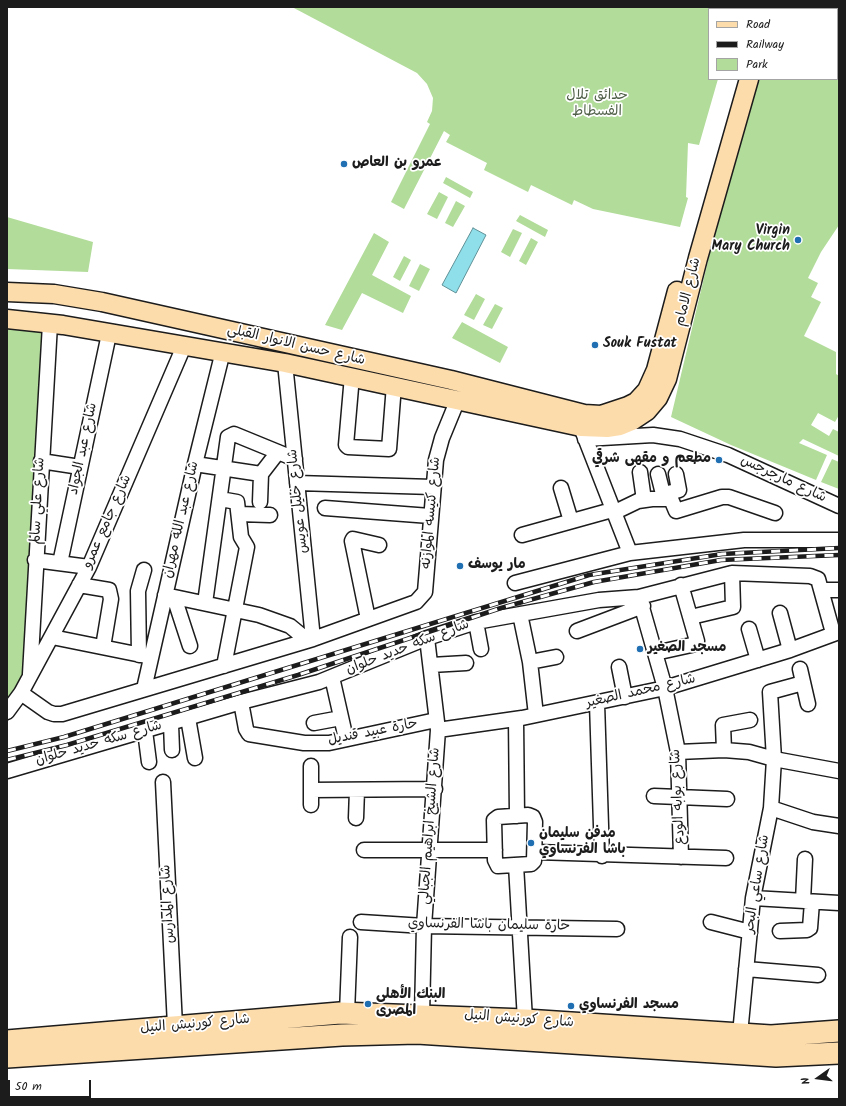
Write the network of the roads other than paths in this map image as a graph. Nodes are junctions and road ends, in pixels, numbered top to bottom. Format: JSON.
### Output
{"nodes":[{"id":1,"x":737,"y":80,"type":"edge"},
{"id":2,"x":749,"y":80,"type":"edge"},
{"id":3,"x":7,"y":292,"type":"edge"},
{"id":4,"x":67,"y":296,"type":"junction"},
{"id":5,"x":7,"y":319,"type":"edge"},
{"id":6,"x":56,"y":325,"type":"junction"},
{"id":7,"x":109,"y":334,"type":"junction"},
{"id":8,"x":184,"y":346,"type":"junction"},
{"id":9,"x":223,"y":352,"type":"junction"},
{"id":10,"x":327,"y":352,"type":"junction"},
{"id":11,"x":285,"y":363,"type":"junction"},
{"id":12,"x":323,"y":370,"type":"junction"},
{"id":13,"x":352,"y":376,"type":"junction"},
{"id":14,"x":394,"y":385,"type":"junction"},
{"id":15,"x":458,"y":399,"type":"junction"},
{"id":16,"x":583,"y":427,"type":"junction"},
{"id":17,"x":278,"y":452,"type":"junction"},
{"id":18,"x":295,"y":459,"type":"junction"},
{"id":19,"x":41,"y":461,"type":"junction"},
{"id":20,"x":195,"y":464,"type":"junction"},
{"id":21,"x":80,"y":467,"type":"junction"},
{"id":22,"x":224,"y":468,"type":"junction"},
{"id":23,"x":640,"y":472,"type":"dead end"},
{"id":24,"x":261,"y":474,"type":"junction"},
{"id":25,"x":658,"y":474,"type":"dead end"},
{"id":26,"x":676,"y":474,"type":"dead end"},
{"id":27,"x":297,"y":483,"type":"junction"},
{"id":28,"x":432,"y":487,"type":"junction"},
{"id":29,"x":561,"y":488,"type":"dead end"},
{"id":30,"x":667,"y":498,"type":"junction"},
{"id":31,"x":220,"y":499,"type":"junction"},
{"id":32,"x":644,"y":500,"type":"junction"},
{"id":33,"x":260,"y":502,"type":"dead end"},
{"id":34,"x":839,"y":506,"type":"edge"},
{"id":35,"x":325,"y":508,"type":"dead end"},
{"id":36,"x":613,"y":511,"type":"junction"},
{"id":37,"x":775,"y":513,"type":"dead end"},
{"id":38,"x":239,"y":514,"type":"junction"},
{"id":39,"x":270,"y":515,"type":"dead end"},
{"id":40,"x":430,"y":516,"type":"junction"},
{"id":41,"x":571,"y":521,"type":"junction"},
{"id":42,"x":522,"y":535,"type":"dead end"},
{"id":43,"x":839,"y":540,"type":"edge"},
{"id":44,"x":379,"y":545,"type":"dead end"},
{"id":45,"x":630,"y":553,"type":"junction"},
{"id":46,"x":35,"y":560,"type":"junction"},
{"id":47,"x":60,"y":563,"type":"junction"},
{"id":48,"x":89,"y":567,"type":"junction"},
{"id":49,"x":144,"y":570,"type":"dead end"},
{"id":50,"x":732,"y":573,"type":"junction"},
{"id":51,"x":515,"y":583,"type":"dead end"},
{"id":52,"x":820,"y":584,"type":"junction"},
{"id":53,"x":80,"y":585,"type":"junction"},
{"id":54,"x":681,"y":585,"type":"junction"},
{"id":55,"x":839,"y":590,"type":"edge"},
{"id":56,"x":169,"y":596,"type":"junction"},
{"id":57,"x":641,"y":601,"type":"junction"},
{"id":58,"x":205,"y":603,"type":"junction"},
{"id":59,"x":236,"y":610,"type":"junction"},
{"id":60,"x":780,"y":612,"type":"dead end"},
{"id":61,"x":520,"y":614,"type":"junction"},
{"id":62,"x":691,"y":617,"type":"junction"},
{"id":63,"x":368,"y":619,"type":"junction"},
{"id":64,"x":476,"y":622,"type":"junction"},
{"id":65,"x":749,"y":629,"type":"dead end"},
{"id":66,"x":578,"y":631,"type":"dead end"},
{"id":67,"x":836,"y":633,"type":"edge"},
{"id":68,"x":52,"y":637,"type":"junction"},
{"id":69,"x":427,"y":638,"type":"junction"},
{"id":70,"x":310,"y":640,"type":"junction"},
{"id":71,"x":190,"y":646,"type":"dead end"},
{"id":72,"x":103,"y":647,"type":"junction"},
{"id":73,"x":481,"y":649,"type":"dead end"},
{"id":74,"x":790,"y":650,"type":"junction"},
{"id":75,"x":655,"y":653,"type":"junction"},
{"id":76,"x":145,"y":656,"type":"junction"},
{"id":77,"x":556,"y":657,"type":"dead end"},
{"id":78,"x":758,"y":660,"type":"junction"},
{"id":79,"x":530,"y":662,"type":"junction"},
{"id":80,"x":466,"y":663,"type":"dead end"},
{"id":81,"x":431,"y":665,"type":"junction"},
{"id":82,"x":224,"y":666,"type":"junction"},
{"id":83,"x":619,"y":667,"type":"dead end"},
{"id":84,"x":800,"y":669,"type":"dead end"},
{"id":85,"x":332,"y":677,"type":"junction"},
{"id":86,"x":29,"y":678,"type":"junction"},
{"id":87,"x":803,"y":683,"type":"junction"},
{"id":88,"x":665,"y":688,"type":"junction"},
{"id":89,"x":144,"y":689,"type":"junction"},
{"id":90,"x":21,"y":693,"type":"junction"},
{"id":91,"x":625,"y":697,"type":"junction"},
{"id":92,"x":241,"y":702,"type":"junction"},
{"id":93,"x":598,"y":703,"type":"junction"},
{"id":94,"x":808,"y":704,"type":"dead end"},
{"id":95,"x":7,"y":712,"type":"edge"},
{"id":96,"x":536,"y":715,"type":"junction"},
{"id":97,"x":188,"y":718,"type":"junction"},
{"id":98,"x":341,"y":718,"type":"junction"},
{"id":99,"x":516,"y":719,"type":"junction"},
{"id":100,"x":750,"y":720,"type":"dead end"},
{"id":101,"x":314,"y":723,"type":"dead end"},
{"id":102,"x":171,"y":724,"type":"junction"},
{"id":103,"x":437,"y":725,"type":"junction"},
{"id":104,"x":145,"y":731,"type":"junction"},
{"id":105,"x":346,"y":739,"type":"junction"},
{"id":106,"x":172,"y":750,"type":"dead end"},
{"id":107,"x":724,"y":750,"type":"junction"},
{"id":108,"x":678,"y":752,"type":"junction"},
{"id":109,"x":195,"y":758,"type":"dead end"},
{"id":110,"x":774,"y":759,"type":"junction"},
{"id":111,"x":149,"y":762,"type":"dead end"},
{"id":112,"x":311,"y":766,"type":"dead end"},
{"id":113,"x":7,"y":771,"type":"edge"},
{"id":114,"x":839,"y":771,"type":"edge"},
{"id":115,"x":163,"y":782,"type":"dead end"},
{"id":116,"x":435,"y":789,"type":"junction"},
{"id":117,"x":311,"y":790,"type":"junction"},
{"id":118,"x":357,"y":790,"type":"junction"},
{"id":119,"x":654,"y":796,"type":"dead end"},
{"id":120,"x":680,"y":797,"type":"junction"},
{"id":121,"x":726,"y":799,"type":"dead end"},
{"id":122,"x":311,"y":805,"type":"dead end"},
{"id":123,"x":771,"y":808,"type":"junction"},
{"id":124,"x":517,"y":816,"type":"junction"},
{"id":125,"x":356,"y":818,"type":"dead end"},
{"id":126,"x":839,"y":826,"type":"edge"},
{"id":127,"x":364,"y":850,"type":"dead end"},
{"id":128,"x":495,"y":850,"type":"junction"},
{"id":129,"x":430,"y":851,"type":"junction"},
{"id":130,"x":536,"y":852,"type":"junction"},
{"id":131,"x":602,"y":856,"type":"junction"},
{"id":132,"x":681,"y":857,"type":"junction"},
{"id":133,"x":726,"y":858,"type":"dead end"},
{"id":134,"x":805,"y":858,"type":"dead end"},
{"id":135,"x":516,"y":865,"type":"junction"},
{"id":136,"x":753,"y":898,"type":"junction"},
{"id":137,"x":808,"y":902,"type":"junction"},
{"id":138,"x":839,"y":904,"type":"edge"},
{"id":139,"x":361,"y":922,"type":"dead end"},
{"id":140,"x":711,"y":922,"type":"dead end"},
{"id":141,"x":424,"y":926,"type":"junction"},
{"id":142,"x":519,"y":926,"type":"junction"},
{"id":143,"x":616,"y":929,"type":"dead end"},
{"id":144,"x":780,"y":931,"type":"dead end"},
{"id":145,"x":750,"y":932,"type":"junction"},
{"id":146,"x":350,"y":937,"type":"dead end"},
{"id":147,"x":746,"y":969,"type":"junction"},
{"id":148,"x":818,"y":975,"type":"dead end"},
{"id":149,"x":347,"y":1013,"type":"junction"},
{"id":150,"x":422,"y":1014,"type":"junction"},
{"id":151,"x":525,"y":1020,"type":"junction"},
{"id":152,"x":175,"y":1026,"type":"junction"},
{"id":153,"x":839,"y":1031,"type":"edge"},
{"id":154,"x":740,"y":1034,"type":"junction"},
{"id":155,"x":7,"y":1041,"type":"edge"},
{"id":156,"x":839,"y":1053,"type":"edge"},
{"id":157,"x":7,"y":1057,"type":"edge"}],
"edges":[{"from":1,"to":16,"type":"main road","name":"شارع الامام"},
{"from":2,"to":16,"type":"main road","name":"شارع الامام"},
{"from":3,"to":4,"type":"main road","name":"شارع حسن الانوار القبلي"},
{"from":4,"to":6,"type":"main road"},
{"from":4,"to":10,"type":"main road","name":"شارع حسن الانوار القبلي"},
{"from":5,"to":6,"type":"main road","name":"شارع حسن الانوار القبلي"},
{"from":6,"to":7,"type":"main road","name":"شارع حسن الانوار القبلي"},
{"from":6,"to":19,"type":"street","name":"شارع علي سالم"},
{"from":7,"to":8,"type":"main road","name":"شارع حسن الانوار القبلي"},
{"from":7,"to":21,"type":"street","name":"شارع عبد الجواد"},
{"from":8,"to":9,"type":"main road","name":"شارع حسن الانوار القبلي"},
{"from":8,"to":48,"type":"street","name":"شارع جامع عمرو"},
{"from":9,"to":11,"type":"main road","name":"شارع حسن الانوار القبلي"},
{"from":9,"to":20,"type":"street","name":"شارع عبد الله مهران"},
{"from":10,"to":12,"type":"main road"},
{"from":10,"to":16,"type":"main road","name":"شارع حسن الانوار القبلي"},
{"from":11,"to":12,"type":"main road","name":"شارع حسن الانوار القبلي"},
{"from":11,"to":18,"type":"street","name":"شارع خليل عويس"},
{"from":12,"to":13,"type":"main road","name":"شارع حسن الانوار القبلي"},
{"from":13,"to":14,"type":"main road","name":"شارع حسن الانوار القبلي"},
{"from":13,"to":14,"type":"street"},
{"from":14,"to":15,"type":"main road","name":"شارع حسن الانوار القبلي"},
{"from":15,"to":16,"type":"main road","name":"شارع حسن الانوار القبلي"},
{"from":15,"to":28,"type":"street","name":"شارع كنيسه الموازنه"},
{"from":16,"to":34,"type":"street","name":"شارع مارجرجس"},
{"from":16,"to":36,"type":"street"},
{"from":17,"to":18,"type":"street"},
{"from":17,"to":22,"type":"street"},
{"from":17,"to":24,"type":"street"},
{"from":18,"to":27,"type":"street","name":"شارع خليل عويس"},
{"from":19,"to":21,"type":"street"},
{"from":19,"to":46,"type":"street","name":"شارع علي سالم"},
{"from":20,"to":22,"type":"street"},
{"from":20,"to":56,"type":"street","name":"شارع عبد الله مهران"},
{"from":21,"to":47,"type":"street","name":"شارع عبد الجواد"},
{"from":22,"to":24,"type":"street"},
{"from":22,"to":31,"type":"street"},
{"from":23,"to":32,"type":"street"},
{"from":24,"to":33,"type":"street"},
{"from":25,"to":30,"type":"street"},
{"from":26,"to":30,"type":"street"},
{"from":27,"to":28,"type":"street"},
{"from":27,"to":70,"type":"street","name":"شارع خليل عويس"},
{"from":28,"to":40,"type":"street","name":"شارع كنيسه الموازنه"},
{"from":29,"to":41,"type":"street"},
{"from":30,"to":32,"type":"street"},
{"from":30,"to":37,"type":"street"},
{"from":31,"to":38,"type":"street"},
{"from":31,"to":58,"type":"street"},
{"from":32,"to":36,"type":"street"},
{"from":35,"to":40,"type":"street"},
{"from":36,"to":41,"type":"street"},
{"from":36,"to":45,"type":"street"},
{"from":38,"to":39,"type":"street"},
{"from":38,"to":59,"type":"street"},
{"from":40,"to":63,"type":"street","name":"شارع كنيسه الموازنه"},
{"from":41,"to":42,"type":"street"},
{"from":43,"to":45,"type":"street"},
{"from":44,"to":63,"type":"street"},
{"from":45,"to":51,"type":"street"},
{"from":46,"to":47,"type":"street"},
{"from":46,"to":86,"type":"street","name":"شارع علي سالم"},
{"from":47,"to":48,"type":"street"},
{"from":48,"to":53,"type":"street","name":"شارع جامع عمرو"},
{"from":49,"to":76,"type":"street"},
{"from":50,"to":52,"type":"street","name":"شارع سكه حديد حلوان"},
{"from":50,"to":54,"type":"street","name":"شارع سكه حديد حلوان"},
{"from":50,"to":62,"type":"street"},
{"from":52,"to":55,"type":"street","name":"شارع سكه حديد حلوان"},
{"from":52,"to":67,"type":"street"},
{"from":53,"to":68,"type":"street","name":"شارع جامع عمرو"},
{"from":53,"to":72,"type":"street"},
{"from":54,"to":57,"type":"street","name":"شارع سكه حديد حلوان"},
{"from":54,"to":62,"type":"street"},
{"from":56,"to":58,"type":"street"},
{"from":56,"to":71,"type":"street"},
{"from":56,"to":76,"type":"street","name":"شارع عبد الله مهران"},
{"from":57,"to":61,"type":"street","name":"شارع سكه حديد حلوان"},
{"from":57,"to":66,"type":"street"},
{"from":57,"to":75,"type":"street","name":"شارع بوابه الودع"},
{"from":58,"to":59,"type":"street"},
{"from":59,"to":70,"type":"street"},
{"from":59,"to":82,"type":"street"},
{"from":60,"to":74,"type":"street"},
{"from":61,"to":64,"type":"street","name":"شارع سكه حديد حلوان"},
{"from":61,"to":79,"type":"street"},
{"from":62,"to":75,"type":"street"},
{"from":63,"to":70,"type":"street"},
{"from":64,"to":69,"type":"street","name":"شارع سكه حديد حلوان"},
{"from":64,"to":73,"type":"street"},
{"from":65,"to":78,"type":"street"},
{"from":67,"to":74,"type":"street","name":"شارع محمد الصغير"},
{"from":68,"to":72,"type":"street"},
{"from":68,"to":86,"type":"street","name":"شارع جامع عمرو"},
{"from":69,"to":81,"type":"street","name":"شارع الشيخ ابراهيم الجبالي"},
{"from":69,"to":85,"type":"street","name":"شارع سكه حديد حلوان"},
{"from":70,"to":82,"type":"street"},
{"from":72,"to":76,"type":"street"},
{"from":74,"to":78,"type":"street","name":"شارع محمد الصغير"},
{"from":75,"to":88,"type":"street","name":"شارع بوابه الودع"},
{"from":76,"to":89,"type":"street","name":"شارع عبد الله مهران"},
{"from":77,"to":79,"type":"street"},
{"from":78,"to":88,"type":"street","name":"شارع محمد الصغير"},
{"from":79,"to":96,"type":"street"},
{"from":80,"to":81,"type":"street"},
{"from":81,"to":103,"type":"street","name":"شارع الشيخ ابراهيم الجبالي"},
{"from":82,"to":89,"type":"street"},
{"from":83,"to":91,"type":"street"},
{"from":84,"to":87,"type":"street"},
{"from":85,"to":92,"type":"street","name":"شارع سكه حديد حلوان"},
{"from":85,"to":98,"type":"street"},
{"from":86,"to":90,"type":"street","name":"شارع جامع عمرو"},
{"from":87,"to":94,"type":"street"},
{"from":87,"to":110,"type":"street","name":"شارع ساعي البحر"},
{"from":88,"to":91,"type":"street","name":"شارع محمد الصغير"},
{"from":88,"to":108,"type":"street","name":"شارع بوابه الودع"},
{"from":89,"to":90,"type":"street"},
{"from":90,"to":95,"type":"street","name":"شارع جامع عمرو"},
{"from":91,"to":93,"type":"street","name":"شارع محمد الصغير"},
{"from":92,"to":97,"type":"street","name":"شارع سكه حديد حلوان"},
{"from":92,"to":105,"type":"street","name":"حارة عبيد قنديل"},
{"from":93,"to":96,"type":"street","name":"شارع محمد الصغير"},
{"from":93,"to":131,"type":"street"},
{"from":96,"to":99,"type":"street","name":"شارع محمد الصغير"},
{"from":97,"to":102,"type":"street","name":"شارع سكه حديد حلوان"},
{"from":97,"to":109,"type":"street"},
{"from":98,"to":101,"type":"street"},
{"from":98,"to":105,"type":"street"},
{"from":99,"to":103,"type":"street","name":"شارع محمد الصغير"},
{"from":99,"to":124,"type":"street"},
{"from":100,"to":107,"type":"street"},
{"from":102,"to":104,"type":"street","name":"شارع سكه حديد حلوان"},
{"from":102,"to":106,"type":"street"},
{"from":103,"to":105,"type":"street","name":"حارة عبيد قنديل"},
{"from":103,"to":116,"type":"street","name":"شارع الشيخ ابراهيم الجبالي"},
{"from":104,"to":111,"type":"street"},
{"from":104,"to":113,"type":"street","name":"شارع سكه حديد حلوان"},
{"from":107,"to":108,"type":"street"},
{"from":107,"to":110,"type":"street"},
{"from":108,"to":120,"type":"street","name":"شارع بوابه الودع"},
{"from":110,"to":114,"type":"street"},
{"from":110,"to":123,"type":"street","name":"شارع ساعي البحر"},
{"from":112,"to":117,"type":"street"},
{"from":115,"to":152,"type":"street","name":"شارع المدارس"},
{"from":116,"to":118,"type":"street"},
{"from":116,"to":129,"type":"street","name":"شارع الشيخ ابراهيم الجبالي"},
{"from":117,"to":118,"type":"street"},
{"from":117,"to":122,"type":"street"},
{"from":118,"to":125,"type":"street"},
{"from":119,"to":120,"type":"street"},
{"from":120,"to":121,"type":"street"},
{"from":120,"to":132,"type":"street","name":"شارع بوابه الودع"},
{"from":123,"to":126,"type":"street"},
{"from":123,"to":136,"type":"street","name":"شارع ساعي البحر"},
{"from":124,"to":128,"type":"street"},
{"from":124,"to":130,"type":"street"},
{"from":127,"to":129,"type":"street"},
{"from":128,"to":129,"type":"street"},
{"from":128,"to":135,"type":"street"},
{"from":129,"to":141,"type":"street","name":"شارع الشيخ ابراهيم الجبالي"},
{"from":130,"to":131,"type":"street"},
{"from":130,"to":135,"type":"street"},
{"from":131,"to":132,"type":"street"},
{"from":132,"to":133,"type":"street"},
{"from":134,"to":137,"type":"street"},
{"from":135,"to":142,"type":"street"},
{"from":136,"to":137,"type":"street"},
{"from":136,"to":145,"type":"street","name":"شارع ساعي البحر"},
{"from":137,"to":138,"type":"street"},
{"from":137,"to":144,"type":"street"},
{"from":139,"to":141,"type":"street","name":"حارة سليمان باشا الفرنساوي"},
{"from":140,"to":145,"type":"street"},
{"from":141,"to":142,"type":"street","name":"حارة سليمان باشا الفرنساوي"},
{"from":141,"to":150,"type":"street","name":"شارع الشيخ ابراهيم الجبالي"},
{"from":142,"to":143,"type":"street","name":"حارة سليمان باشا الفرنساوي"},
{"from":142,"to":151,"type":"street"},
{"from":145,"to":147,"type":"street","name":"شارع ساعي البحر"},
{"from":146,"to":149,"type":"street"},
{"from":147,"to":148,"type":"street"},
{"from":147,"to":154,"type":"street","name":"شارع ساعي البحر"},
{"from":149,"to":150,"type":"highway","name":"شارع كورنيش النيل"},
{"from":149,"to":152,"type":"highway","name":"شارع كورنيش النيل"},
{"from":150,"to":151,"type":"highway","name":"شارع كورنيش النيل"},
{"from":151,"to":154,"type":"highway","name":"شارع كورنيش النيل"},
{"from":152,"to":155,"type":"highway","name":"شارع كورنيش النيل"},
{"from":153,"to":154,"type":"highway","name":"شارع كورنيش النيل"},
{"from":156,"to":157,"type":"highway","name":"شارع كورنيش النيل"}]}
